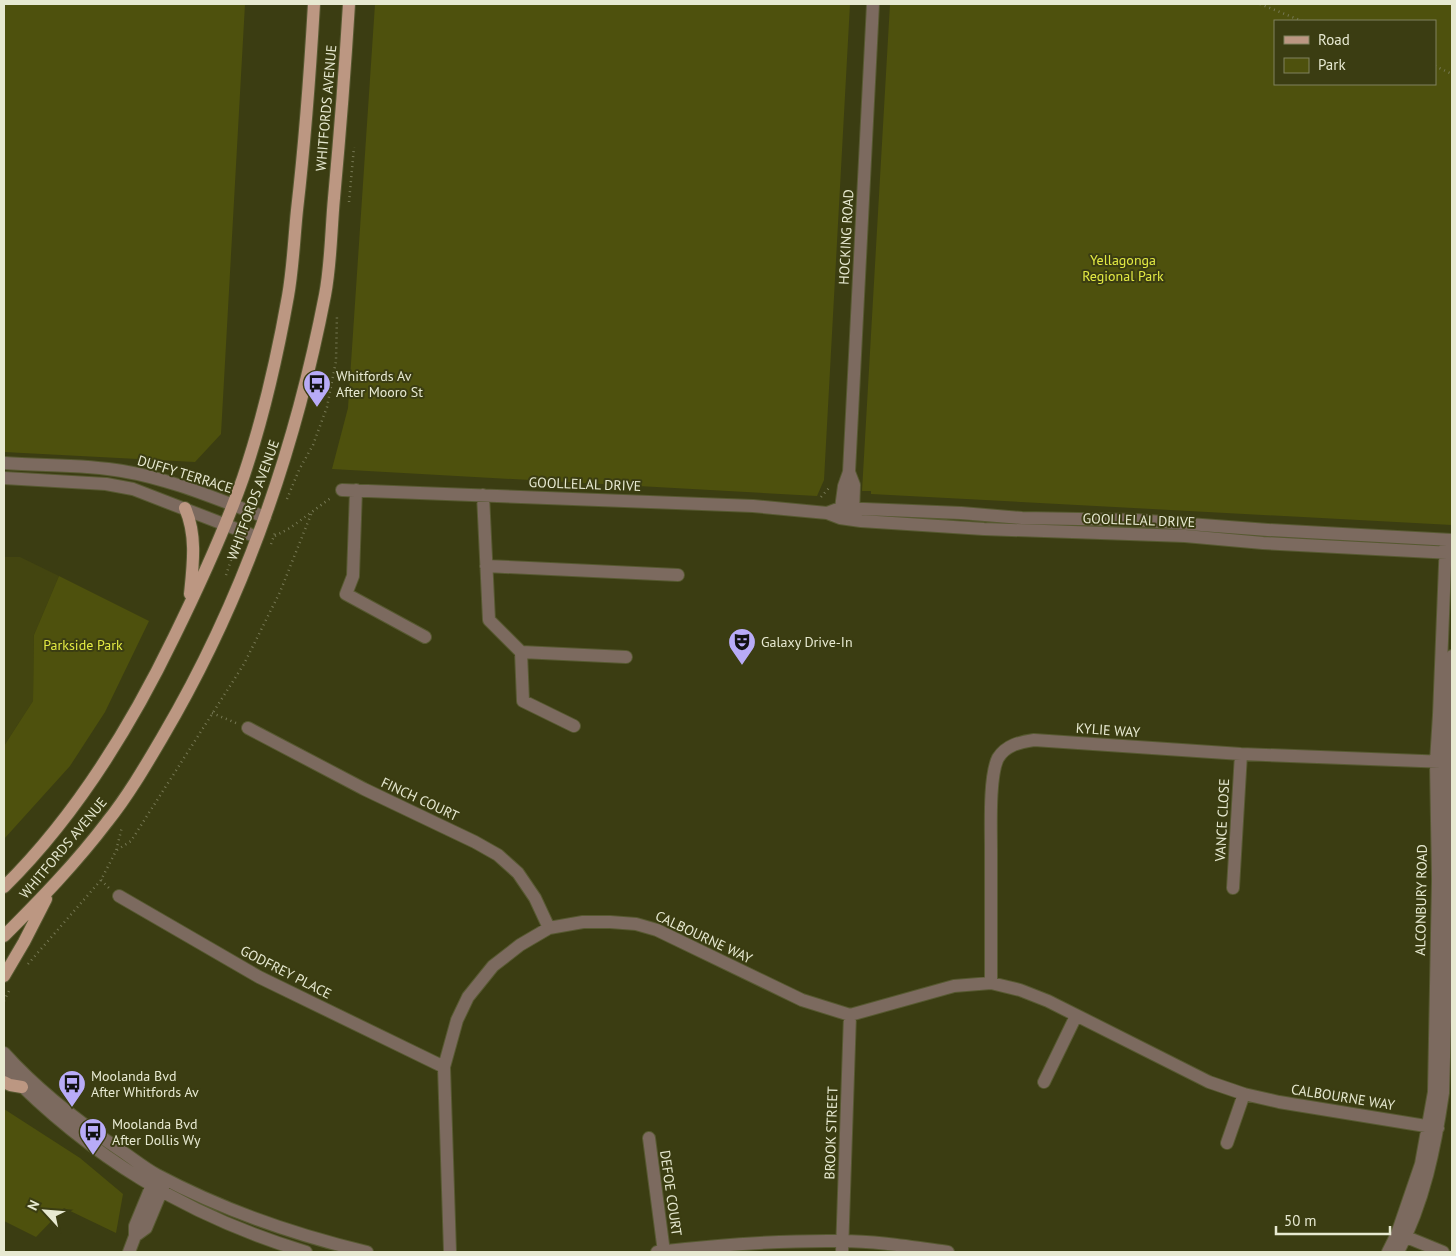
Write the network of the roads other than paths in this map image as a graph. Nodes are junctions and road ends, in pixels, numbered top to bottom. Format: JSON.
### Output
{"nodes":[{"id":1,"x":314,"y":4,"type":"edge"},
{"id":2,"x":349,"y":4,"type":"edge"},
{"id":3,"x":873,"y":4,"type":"edge"},
{"id":4,"x":4,"y":464,"type":"edge"},
{"id":5,"x":4,"y":478,"type":"edge"},
{"id":6,"x":342,"y":490,"type":"road end"},
{"id":7,"x":356,"y":490,"type":"junction"},
{"id":8,"x":483,"y":495,"type":"junction"},
{"id":9,"x":233,"y":505,"type":"junction"},
{"id":10,"x":185,"y":508,"type":"junction"},
{"id":11,"x":847,"y":514,"type":"junction"},
{"id":12,"x":265,"y":517,"type":"junction"},
{"id":13,"x":226,"y":525,"type":"junction"},
{"id":14,"x":257,"y":537,"type":"junction"},
{"id":15,"x":1449,"y":547,"type":"edge"},
{"id":16,"x":486,"y":566,"type":"junction"},
{"id":17,"x":678,"y":575,"type":"dead end"},
{"id":18,"x":189,"y":606,"type":"junction"},
{"id":19,"x":425,"y":637,"type":"dead end"},
{"id":20,"x":521,"y":652,"type":"junction"},
{"id":21,"x":1452,"y":656,"type":"edge"},
{"id":22,"x":626,"y":657,"type":"dead end"},
{"id":23,"x":574,"y":726,"type":"dead end"},
{"id":24,"x":248,"y":728,"type":"road end"},
{"id":25,"x":1241,"y":754,"type":"junction"},
{"id":26,"x":1441,"y":762,"type":"junction"},
{"id":27,"x":4,"y":887,"type":"edge"},
{"id":28,"x":52,"y":888,"type":"junction"},
{"id":29,"x":1233,"y":888,"type":"dead end"},
{"id":30,"x":119,"y":896,"type":"dead end"},
{"id":31,"x":550,"y":928,"type":"junction"},
{"id":32,"x":4,"y":936,"type":"edge"},
{"id":33,"x":4,"y":976,"type":"edge"},
{"id":34,"x":991,"y":982,"type":"junction"},
{"id":35,"x":850,"y":1015,"type":"junction"},
{"id":36,"x":1076,"y":1016,"type":"junction"},
{"id":37,"x":4,"y":1053,"type":"edge"},
{"id":38,"x":444,"y":1067,"type":"junction"},
{"id":39,"x":4,"y":1068,"type":"edge"},
{"id":40,"x":4,"y":1082,"type":"edge"},
{"id":41,"x":1044,"y":1082,"type":"dead end"},
{"id":42,"x":22,"y":1087,"type":"junction"},
{"id":43,"x":1244,"y":1094,"type":"junction"},
{"id":44,"x":1433,"y":1127,"type":"junction"},
{"id":45,"x":649,"y":1138,"type":"dead end"},
{"id":46,"x":1227,"y":1143,"type":"dead end"},
{"id":47,"x":158,"y":1183,"type":"junction"},
{"id":48,"x":1401,"y":1235,"type":"junction"},
{"id":49,"x":842,"y":1246,"type":"edge"},
{"id":50,"x":324,"y":1247,"type":"edge"},
{"id":51,"x":128,"y":1252,"type":"edge"},
{"id":52,"x":306,"y":1252,"type":"edge"},
{"id":53,"x":367,"y":1252,"type":"edge"},
{"id":54,"x":450,"y":1252,"type":"edge"},
{"id":55,"x":662,"y":1252,"type":"edge"},
{"id":56,"x":948,"y":1252,"type":"edge"},
{"id":57,"x":1388,"y":1252,"type":"edge"},
{"id":58,"x":1398,"y":1252,"type":"edge"},
{"id":59,"x":1443,"y":1252,"type":"edge"}],
"edges":[{"from":1,"to":9,"type":"main road","name":"WHITFORDS AVENUE"},
{"from":2,"to":12,"type":"main road","name":"WHITFORDS AVENUE"},
{"from":3,"to":11,"type":"street","name":"HOCKING ROAD"},
{"from":4,"to":9,"type":"street","name":"DUFFY TERRACE"},
{"from":5,"to":10,"type":"street"},
{"from":6,"to":7,"type":"street","name":"GOOLLELAL DRIVE"},
{"from":7,"to":8,"type":"street","name":"GOOLLELAL DRIVE"},
{"from":7,"to":19,"type":"street"},
{"from":8,"to":11,"type":"street","name":"GOOLLELAL DRIVE"},
{"from":8,"to":16,"type":"street"},
{"from":9,"to":12,"type":"street","name":"DUFFY TERRACE"},
{"from":9,"to":13,"type":"main road","name":"WHITFORDS AVENUE"},
{"from":10,"to":13,"type":"street"},
{"from":10,"to":18,"type":"main road"},
{"from":11,"to":15,"type":"street","name":"GOOLLELAL DRIVE"},
{"from":12,"to":14,"type":"main road","name":"WHITFORDS AVENUE"},
{"from":13,"to":14,"type":"street"},
{"from":13,"to":18,"type":"main road","name":"WHITFORDS AVENUE"},
{"from":14,"to":28,"type":"main road","name":"WHITFORDS AVENUE"},
{"from":15,"to":26,"type":"street","name":"ALCONBURY ROAD"},
{"from":16,"to":17,"type":"street"},
{"from":16,"to":20,"type":"street"},
{"from":18,"to":27,"type":"main road","name":"WHITFORDS AVENUE"},
{"from":20,"to":22,"type":"street"},
{"from":20,"to":23,"type":"street"},
{"from":21,"to":26,"type":"street","name":"ALCONBURY ROAD"},
{"from":24,"to":31,"type":"street","name":"FINCH COURT"},
{"from":25,"to":26,"type":"street","name":"KYLIE WAY"},
{"from":25,"to":29,"type":"street","name":"VANCE CLOSE"},
{"from":25,"to":34,"type":"street","name":"KYLIE WAY"},
{"from":26,"to":44,"type":"street","name":"ALCONBURY ROAD"},
{"from":28,"to":32,"type":"main road","name":"WHITFORDS AVENUE"},
{"from":28,"to":33,"type":"main road"},
{"from":30,"to":38,"type":"street","name":"GODFREY PLACE"},
{"from":31,"to":35,"type":"street","name":"CALBOURNE WAY"},
{"from":31,"to":38,"type":"street","name":"CALBOURNE WAY"},
{"from":34,"to":35,"type":"street","name":"CALBOURNE WAY"},
{"from":34,"to":36,"type":"street","name":"CALBOURNE WAY"},
{"from":35,"to":49,"type":"street","name":"BROOK STREET"},
{"from":36,"to":41,"type":"street"},
{"from":36,"to":43,"type":"street","name":"CALBOURNE WAY"},
{"from":37,"to":47,"type":"street"},
{"from":38,"to":54,"type":"street","name":"CALBOURNE WAY"},
{"from":39,"to":42,"type":"street"},
{"from":40,"to":42,"type":"main road"},
{"from":42,"to":47,"type":"street"},
{"from":43,"to":44,"type":"street","name":"CALBOURNE WAY"},
{"from":43,"to":46,"type":"street"},
{"from":44,"to":48,"type":"street","name":"ALCONBURY ROAD"},
{"from":45,"to":55,"type":"street","name":"DEFOE COURT"},
{"from":47,"to":50,"type":"street"},
{"from":47,"to":51,"type":"street"},
{"from":47,"to":52,"type":"street"},
{"from":48,"to":57,"type":"street","name":"ALCONBURY ROAD"},
{"from":48,"to":58,"type":"street","name":"ALCONBURY ROAD"},
{"from":48,"to":59,"type":"street"},
{"from":49,"to":55,"type":"street"},
{"from":49,"to":56,"type":"street"},
{"from":50,"to":53,"type":"street"}]}
